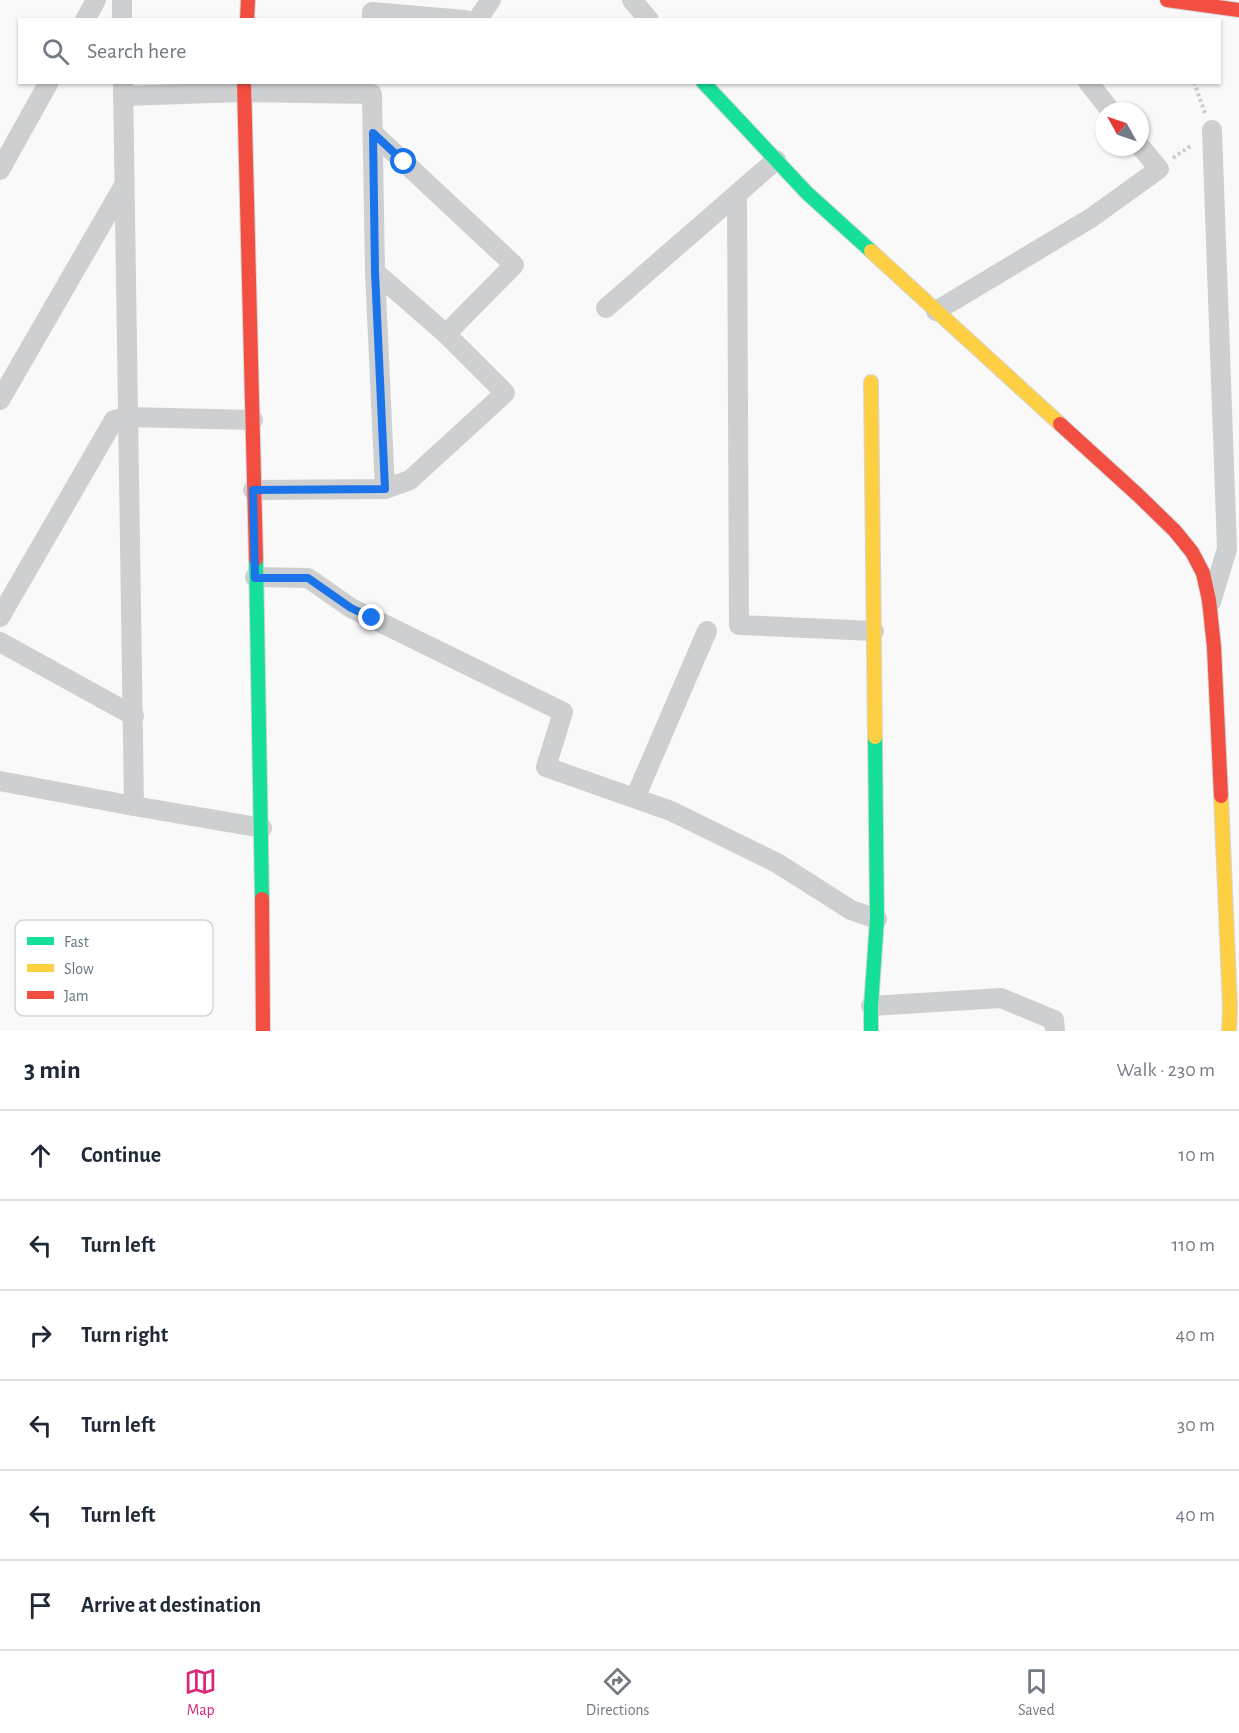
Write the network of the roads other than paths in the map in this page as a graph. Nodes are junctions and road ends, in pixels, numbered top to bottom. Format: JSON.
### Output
{"nodes":[{"id":1,"x":96,"y":0,"type":"edge"},
{"id":2,"x":122,"y":0,"type":"edge"},
{"id":3,"x":248,"y":0,"type":"edge"},
{"id":4,"x":492,"y":0,"type":"edge"},
{"id":5,"x":632,"y":0,"type":"edge"},
{"id":6,"x":1167,"y":0,"type":"edge"},
{"id":7,"x":1239,"y":10,"type":"edge"},
{"id":8,"x":86,"y":18,"type":"edge"},
{"id":9,"x":122,"y":18,"type":"edge"},
{"id":10,"x":247,"y":18,"type":"edge"},
{"id":11,"x":372,"y":18,"type":"edge"},
{"id":12,"x":442,"y":18,"type":"edge"},
{"id":13,"x":478,"y":18,"type":"edge"},
{"id":14,"x":647,"y":18,"type":"edge"},
{"id":15,"x":48,"y":84,"type":"edge"},
{"id":16,"x":706,"y":84,"type":"edge"},
{"id":17,"x":1090,"y":84,"type":"edge"},
{"id":18,"x":244,"y":87,"type":"edge"},
{"id":19,"x":372,"y":88,"type":"edge"},
{"id":20,"x":123,"y":89,"type":"edge"},
{"id":21,"x":1104,"y":102,"type":"edge"},
{"id":22,"x":1212,"y":130,"type":"road end"},
{"id":23,"x":373,"y":133,"type":"junction"},
{"id":24,"x":1148,"y":156,"type":"edge"},
{"id":25,"x":776,"y":160,"type":"junction"},
{"id":26,"x":0,"y":170,"type":"edge"},
{"id":27,"x":123,"y":186,"type":"junction"},
{"id":28,"x":737,"y":194,"type":"junction"},
{"id":29,"x":375,"y":272,"type":"junction"},
{"id":30,"x":606,"y":308,"type":"dead end"},
{"id":31,"x":936,"y":311,"type":"junction"},
{"id":32,"x":446,"y":334,"type":"junction"},
{"id":33,"x":871,"y":382,"type":"dead end"},
{"id":34,"x":0,"y":400,"type":"edge"},
{"id":35,"x":128,"y":417,"type":"junction"},
{"id":36,"x":253,"y":420,"type":"junction"},
{"id":37,"x":385,"y":489,"type":"junction"},
{"id":38,"x":253,"y":490,"type":"junction"},
{"id":39,"x":255,"y":578,"type":"junction"},
{"id":40,"x":1210,"y":606,"type":"junction"},
{"id":41,"x":0,"y":617,"type":"edge"},
{"id":42,"x":707,"y":631,"type":"dead end"},
{"id":43,"x":874,"y":631,"type":"junction"},
{"id":44,"x":0,"y":642,"type":"edge"},
{"id":45,"x":134,"y":716,"type":"junction"},
{"id":46,"x":0,"y":781,"type":"edge"},
{"id":47,"x":635,"y":798,"type":"junction"},
{"id":48,"x":134,"y":807,"type":"junction"},
{"id":49,"x":262,"y":828,"type":"junction"},
{"id":50,"x":877,"y":919,"type":"junction"},
{"id":51,"x":871,"y":1006,"type":"junction"},
{"id":52,"x":263,"y":1031,"type":"edge"},
{"id":53,"x":871,"y":1031,"type":"edge"},
{"id":54,"x":1055,"y":1031,"type":"edge"},
{"id":55,"x":1229,"y":1031,"type":"edge"}],
"edges":[{"from":1,"to":8,"type":"street"},
{"from":2,"to":9,"type":"street"},
{"from":3,"to":10,"type":"street"},
{"from":4,"to":13,"type":"street"},
{"from":5,"to":14,"type":"street"},
{"from":6,"to":7,"type":"street"},
{"from":11,"to":12,"type":"street"},
{"from":15,"to":26,"type":"street"},
{"from":16,"to":25,"type":"street"},
{"from":17,"to":21,"type":"street"},
{"from":18,"to":19,"type":"street"},
{"from":18,"to":20,"type":"street"},
{"from":18,"to":36,"type":"street"},
{"from":19,"to":23,"type":"street"},
{"from":20,"to":27,"type":"street"},
{"from":22,"to":40,"type":"street"},
{"from":23,"to":29,"type":"street"},
{"from":23,"to":32,"type":"street"},
{"from":24,"to":31,"type":"street"},
{"from":25,"to":28,"type":"street"},
{"from":25,"to":31,"type":"street"},
{"from":27,"to":34,"type":"street"},
{"from":27,"to":35,"type":"street"},
{"from":28,"to":30,"type":"street"},
{"from":28,"to":43,"type":"street"},
{"from":29,"to":32,"type":"street"},
{"from":29,"to":37,"type":"street"},
{"from":31,"to":40,"type":"street"},
{"from":32,"to":37,"type":"street"},
{"from":33,"to":43,"type":"street"},
{"from":35,"to":36,"type":"street"},
{"from":35,"to":41,"type":"street"},
{"from":35,"to":45,"type":"street"},
{"from":36,"to":38,"type":"street"},
{"from":37,"to":38,"type":"street"},
{"from":38,"to":39,"type":"street"},
{"from":39,"to":47,"type":"street"},
{"from":39,"to":49,"type":"street"},
{"from":40,"to":55,"type":"street"},
{"from":42,"to":47,"type":"street"},
{"from":43,"to":50,"type":"street"},
{"from":44,"to":45,"type":"street"},
{"from":45,"to":48,"type":"street"},
{"from":46,"to":48,"type":"street"},
{"from":47,"to":50,"type":"street"},
{"from":48,"to":49,"type":"street"},
{"from":49,"to":52,"type":"street"},
{"from":50,"to":51,"type":"street"},
{"from":51,"to":53,"type":"street"},
{"from":51,"to":54,"type":"street"}]}
